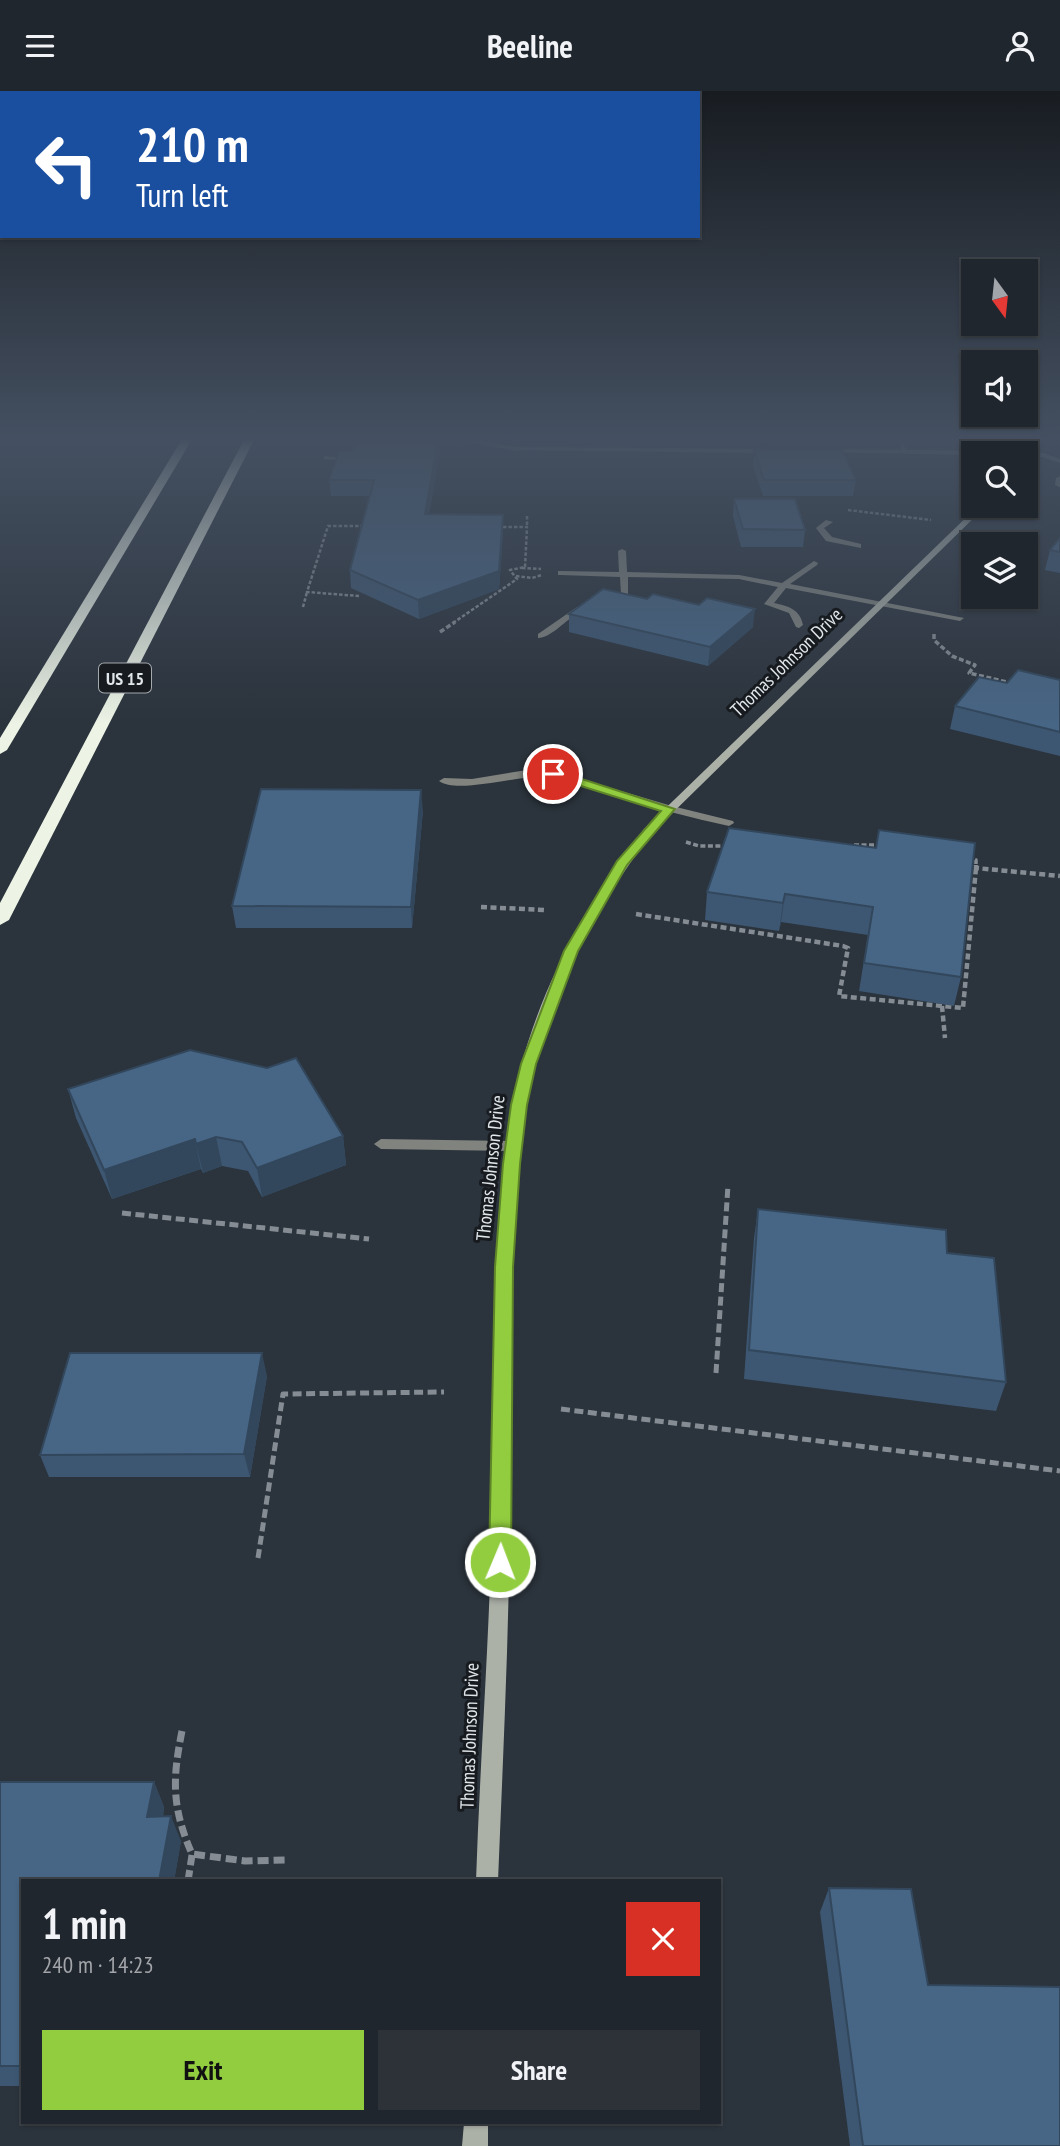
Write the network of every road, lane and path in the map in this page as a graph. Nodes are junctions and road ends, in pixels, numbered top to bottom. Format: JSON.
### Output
{"nodes":[{"id":1,"x":131,"y":532,"type":"edge"},
{"id":2,"x":201,"y":532,"type":"edge"},
{"id":3,"x":326,"y":532,"type":"edge"},
{"id":4,"x":527,"y":532,"type":"edge"},
{"id":5,"x":823,"y":532,"type":"edge"},
{"id":6,"x":956,"y":532,"type":"edge"},
{"id":7,"x":858,"y":546,"type":"dead end"},
{"id":8,"x":622,"y":551,"type":"dead end"},
{"id":9,"x":814,"y":563,"type":"dead end"},
{"id":10,"x":520,"y":568,"type":"junction"},
{"id":11,"x":561,"y":573,"type":"dead end"},
{"id":12,"x":624,"y":573,"type":"junction"},
{"id":13,"x":516,"y":576,"type":"junction"},
{"id":14,"x":784,"y":585,"type":"junction"},
{"id":15,"x":307,"y":592,"type":"junction"},
{"id":16,"x":359,"y":596,"type":"edge"},
{"id":17,"x":882,"y":604,"type":"junction"},
{"id":18,"x":303,"y":607,"type":"dead end"},
{"id":19,"x":960,"y":618,"type":"dead end"},
{"id":20,"x":799,"y":625,"type":"dead end"},
{"id":21,"x":936,"y":627,"type":"dead end"},
{"id":22,"x":440,"y":632,"type":"dead end"},
{"id":23,"x":541,"y":636,"type":"dead end"},
{"id":24,"x":1021,"y":685,"type":"edge"},
{"id":25,"x":0,"y":750,"type":"edge"},
{"id":26,"x":444,"y":781,"type":"dead end"},
{"id":27,"x":669,"y":809,"type":"junction"},
{"id":28,"x":729,"y":823,"type":"dead end"},
{"id":29,"x":685,"y":842,"type":"dead end"},
{"id":30,"x":844,"y":845,"type":"edge"},
{"id":31,"x":884,"y":845,"type":"edge"},
{"id":32,"x":725,"y":846,"type":"edge"},
{"id":33,"x":956,"y":854,"type":"edge"},
{"id":34,"x":976,"y":868,"type":"junction"},
{"id":35,"x":1060,"y":876,"type":"edge"},
{"id":36,"x":481,"y":907,"type":"dead end"},
{"id":37,"x":545,"y":910,"type":"dead end"},
{"id":38,"x":636,"y":914,"type":"dead end"},
{"id":39,"x":0,"y":920,"type":"edge"},
{"id":40,"x":942,"y":1006,"type":"junction"},
{"id":41,"x":945,"y":1038,"type":"dead end"},
{"id":42,"x":382,"y":1144,"type":"dead end"},
{"id":43,"x":513,"y":1146,"type":"junction"},
{"id":44,"x":728,"y":1185,"type":"dead end"},
{"id":45,"x":122,"y":1213,"type":"dead end"},
{"id":46,"x":369,"y":1239,"type":"dead end"},
{"id":47,"x":716,"y":1373,"type":"dead end"},
{"id":48,"x":444,"y":1392,"type":"dead end"},
{"id":49,"x":561,"y":1409,"type":"dead end"},
{"id":50,"x":1060,"y":1471,"type":"edge"},
{"id":51,"x":258,"y":1558,"type":"dead end"},
{"id":52,"x":182,"y":1731,"type":"dead end"},
{"id":53,"x":192,"y":1854,"type":"junction"},
{"id":54,"x":288,"y":1860,"type":"dead end"},
{"id":55,"x":188,"y":1879,"type":"edge"},
{"id":56,"x":487,"y":1879,"type":"edge"},
{"id":57,"x":476,"y":2124,"type":"edge"},
{"id":58,"x":475,"y":2146,"type":"edge"}],
"edges":[{"from":1,"to":25,"type":"highway"},
{"from":2,"to":39,"type":"highway","number":"US 15"},
{"from":3,"to":15,"type":"path"},
{"from":4,"to":10,"type":"path"},
{"from":5,"to":7,"type":"street"},
{"from":6,"to":17,"type":"street","name":"Thomas Johnson Drive"},
{"from":8,"to":12,"type":"street"},
{"from":9,"to":14,"type":"street"},
{"from":10,"to":13,"type":"path"},
{"from":10,"to":13,"type":"path"},
{"from":11,"to":12,"type":"street"},
{"from":12,"to":14,"type":"street"},
{"from":12,"to":23,"type":"street"},
{"from":13,"to":22,"type":"path"},
{"from":14,"to":17,"type":"street"},
{"from":14,"to":20,"type":"street"},
{"from":15,"to":16,"type":"path"},
{"from":15,"to":18,"type":"path"},
{"from":17,"to":19,"type":"street"},
{"from":17,"to":27,"type":"street","name":"Thomas Johnson Drive"},
{"from":21,"to":24,"type":"path"},
{"from":26,"to":27,"type":"street"},
{"from":27,"to":28,"type":"street"},
{"from":27,"to":43,"type":"street","name":"Thomas Johnson Drive"},
{"from":29,"to":32,"type":"path"},
{"from":30,"to":31,"type":"path"},
{"from":33,"to":34,"type":"path"},
{"from":34,"to":35,"type":"path"},
{"from":34,"to":40,"type":"path"},
{"from":36,"to":37,"type":"path"},
{"from":38,"to":40,"type":"path"},
{"from":40,"to":41,"type":"path"},
{"from":42,"to":43,"type":"street"},
{"from":43,"to":56,"type":"street","name":"Thomas Johnson Drive"},
{"from":44,"to":47,"type":"path"},
{"from":45,"to":46,"type":"path"},
{"from":48,"to":51,"type":"path"},
{"from":49,"to":50,"type":"path"},
{"from":52,"to":53,"type":"path"},
{"from":53,"to":54,"type":"path"},
{"from":53,"to":55,"type":"path"},
{"from":57,"to":58,"type":"street"}]}
